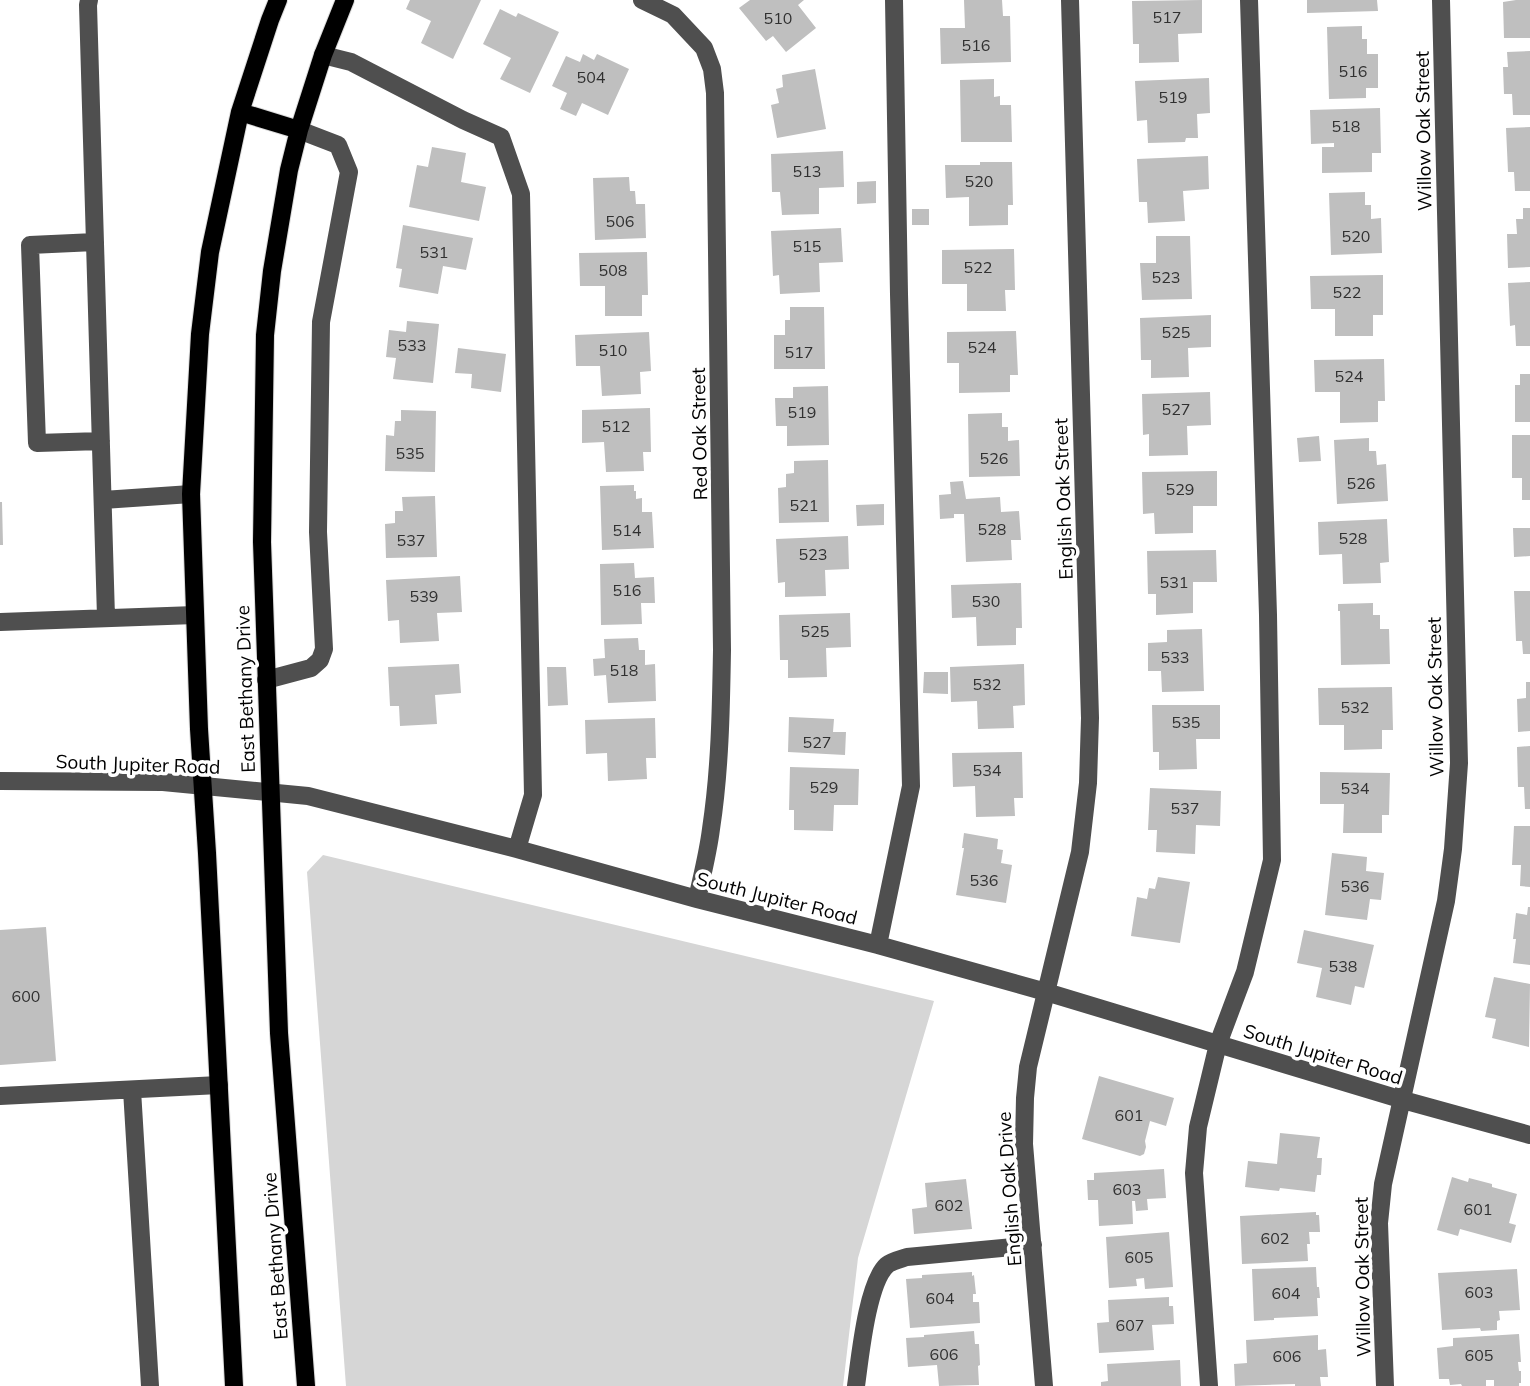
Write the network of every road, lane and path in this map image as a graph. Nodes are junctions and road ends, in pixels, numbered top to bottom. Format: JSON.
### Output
{"nodes":[{"id":1,"x":89,"y":0,"type":"edge"},
{"id":2,"x":278,"y":0,"type":"edge"},
{"id":3,"x":345,"y":0,"type":"edge"},
{"id":4,"x":642,"y":0,"type":"edge"},
{"id":5,"x":894,"y":0,"type":"edge"},
{"id":6,"x":1070,"y":0,"type":"edge"},
{"id":7,"x":1249,"y":0,"type":"edge"},
{"id":8,"x":1441,"y":0,"type":"edge"},
{"id":9,"x":323,"y":55,"type":"junction"},
{"id":10,"x":240,"y":112,"type":"junction"},
{"id":11,"x":299,"y":130,"type":"junction"},
{"id":12,"x":95,"y":242,"type":"junction"},
{"id":13,"x":101,"y":441,"type":"junction"},
{"id":14,"x":191,"y":494,"type":"junction"},
{"id":15,"x":103,"y":500,"type":"junction"},
{"id":16,"x":195,"y":615,"type":"junction"},
{"id":17,"x":106,"y":617,"type":"junction"},
{"id":18,"x":0,"y":622,"type":"edge"},
{"id":19,"x":266,"y":680,"type":"junction"},
{"id":20,"x":0,"y":781,"type":"edge"},
{"id":21,"x":203,"y":786,"type":"junction"},
{"id":22,"x":270,"y":792,"type":"junction"},
{"id":23,"x":517,"y":849,"type":"junction"},
{"id":24,"x":697,"y":899,"type":"junction"},
{"id":25,"x":878,"y":945,"type":"junction"},
{"id":26,"x":1046,"y":992,"type":"junction"},
{"id":27,"x":1218,"y":1044,"type":"junction"},
{"id":28,"x":219,"y":1085,"type":"junction"},
{"id":29,"x":132,"y":1090,"type":"junction"},
{"id":30,"x":0,"y":1096,"type":"edge"},
{"id":31,"x":1403,"y":1100,"type":"junction"},
{"id":32,"x":1530,"y":1135,"type":"edge"},
{"id":33,"x":1033,"y":1245,"type":"junction"},
{"id":34,"x":150,"y":1386,"type":"edge"},
{"id":35,"x":234,"y":1386,"type":"edge"},
{"id":36,"x":306,"y":1386,"type":"edge"},
{"id":37,"x":856,"y":1386,"type":"edge"},
{"id":38,"x":1044,"y":1386,"type":"edge"},
{"id":39,"x":1209,"y":1386,"type":"edge"},
{"id":40,"x":1385,"y":1386,"type":"edge"}],
"edges":[{"from":1,"to":12,"type":"street"},
{"from":2,"to":10,"type":"main road"},
{"from":3,"to":9,"type":"main road","name":"East Bethany Drive"},
{"from":4,"to":24,"type":"street","name":"Red Oak Street"},
{"from":5,"to":25,"type":"street"},
{"from":6,"to":26,"type":"street","name":"English Oak Street"},
{"from":7,"to":27,"type":"street"},
{"from":8,"to":31,"type":"street","name":"Willow Oak Street"},
{"from":9,"to":11,"type":"main road","name":"East Bethany Drive"},
{"from":9,"to":23,"type":"street"},
{"from":10,"to":11,"type":"main road"},
{"from":10,"to":14,"type":"main road"},
{"from":11,"to":19,"type":"main road","name":"East Bethany Drive"},
{"from":11,"to":19,"type":"street"},
{"from":12,"to":13,"type":"street"},
{"from":12,"to":13,"type":"street"},
{"from":13,"to":15,"type":"street"},
{"from":14,"to":15,"type":"street"},
{"from":14,"to":16,"type":"main road"},
{"from":15,"to":17,"type":"street"},
{"from":16,"to":17,"type":"street"},
{"from":16,"to":21,"type":"main road"},
{"from":17,"to":18,"type":"street"},
{"from":19,"to":22,"type":"main road","name":"East Bethany Drive"},
{"from":20,"to":21,"type":"street","name":"South Jupiter Road"},
{"from":21,"to":22,"type":"street","name":"South Jupiter Road"},
{"from":21,"to":28,"type":"main road"},
{"from":22,"to":23,"type":"street","name":"South Jupiter Road"},
{"from":22,"to":36,"type":"main road","name":"East Bethany Drive"},
{"from":23,"to":24,"type":"street","name":"South Jupiter Road"},
{"from":24,"to":25,"type":"street","name":"South Jupiter Road"},
{"from":25,"to":26,"type":"street","name":"South Jupiter Road"},
{"from":26,"to":27,"type":"street","name":"South Jupiter Road"},
{"from":26,"to":33,"type":"street","name":"English Oak Drive"},
{"from":27,"to":31,"type":"street","name":"South Jupiter Road"},
{"from":27,"to":39,"type":"street"},
{"from":28,"to":29,"type":"street"},
{"from":28,"to":35,"type":"main road"},
{"from":29,"to":30,"type":"street"},
{"from":29,"to":34,"type":"street"},
{"from":31,"to":32,"type":"street","name":"South Jupiter Road"},
{"from":31,"to":40,"type":"street","name":"Willow Oak Street"},
{"from":33,"to":37,"type":"street"},
{"from":33,"to":38,"type":"street","name":"English Oak Drive"}]}
